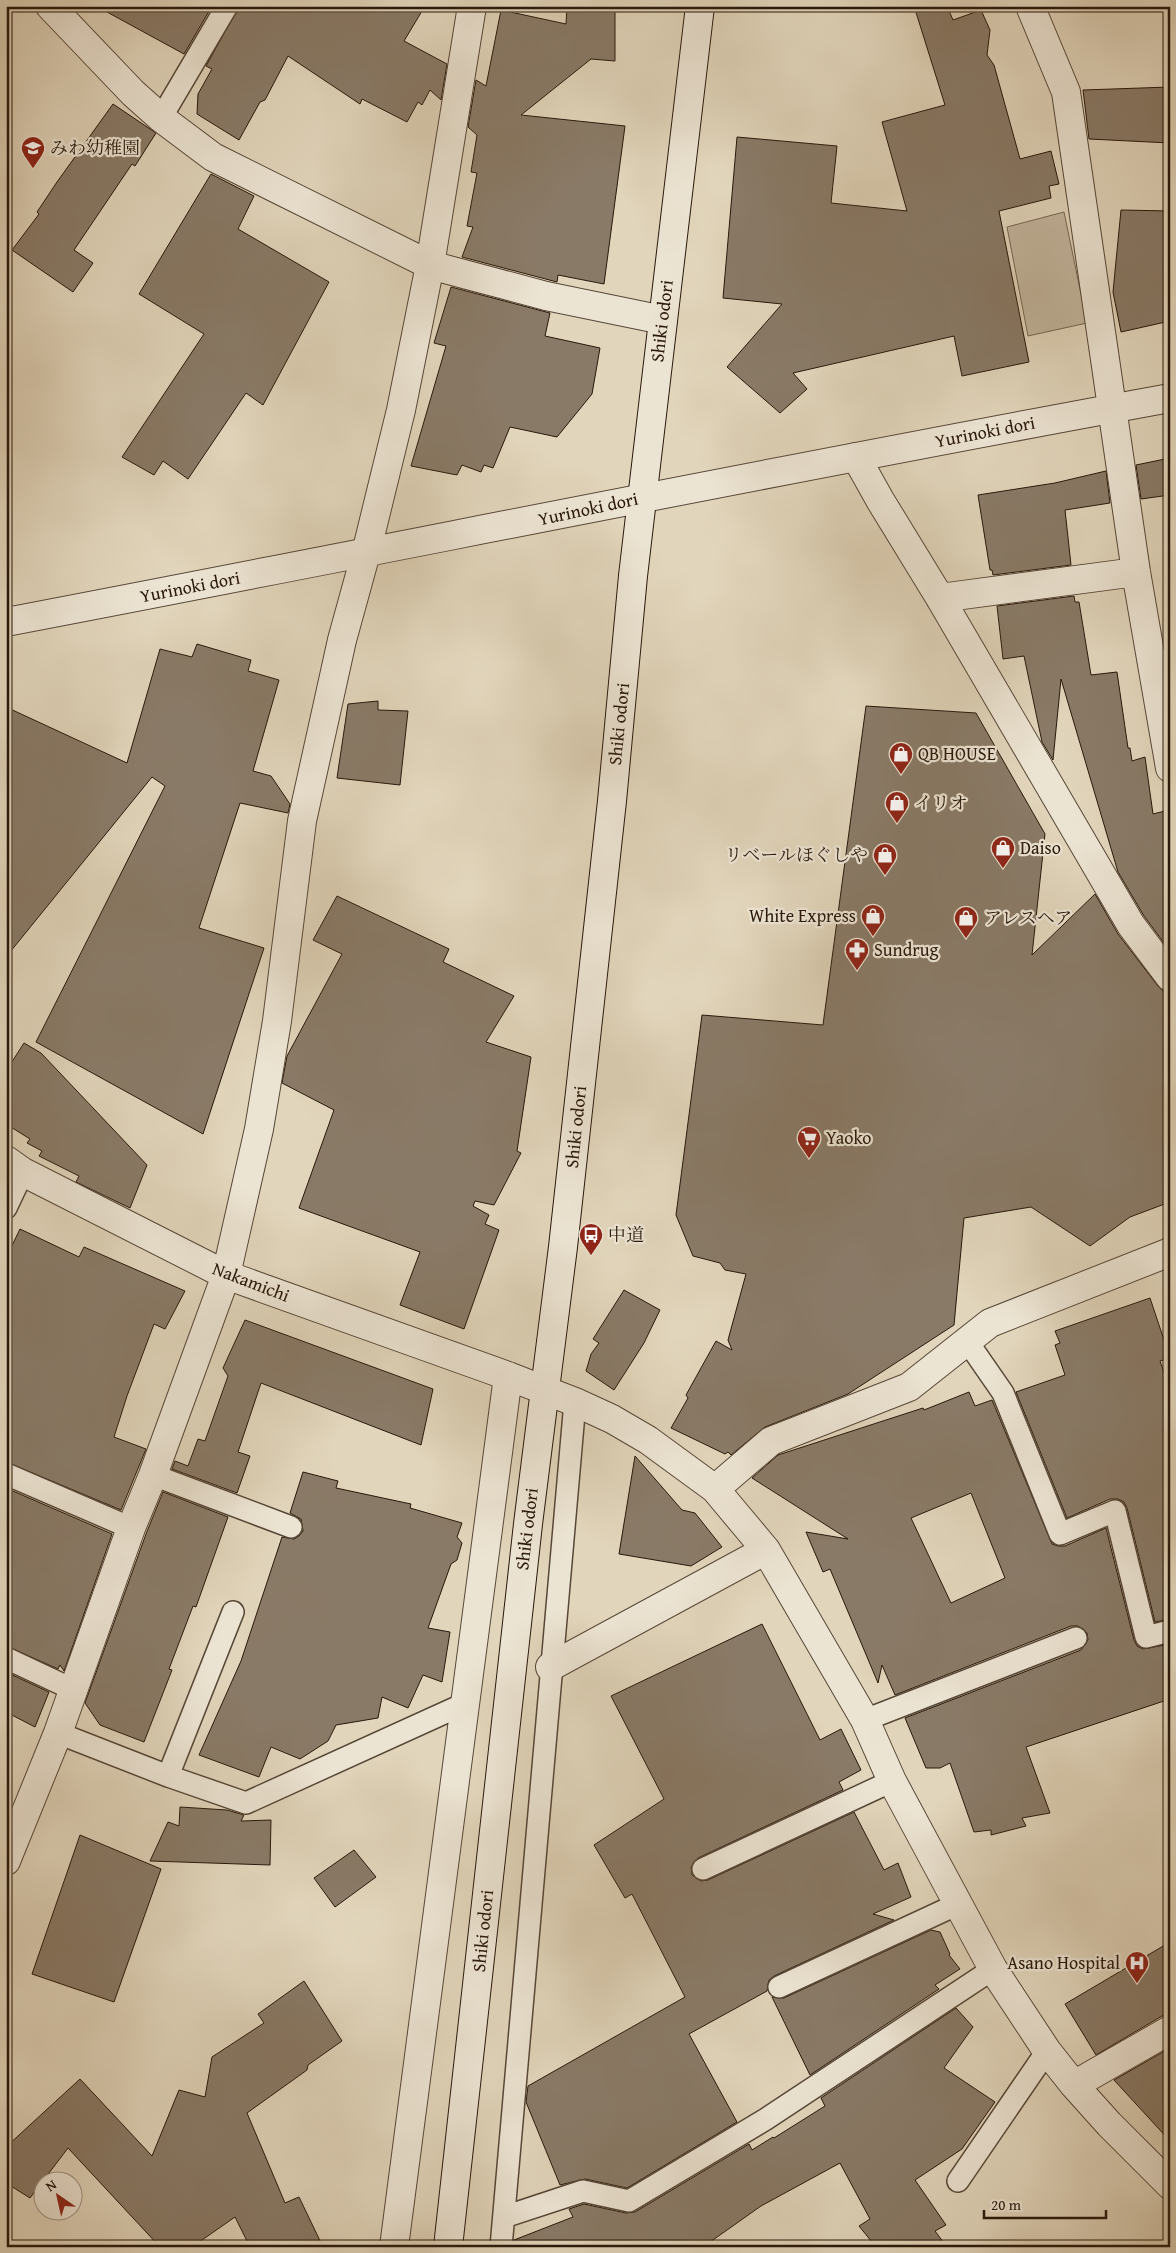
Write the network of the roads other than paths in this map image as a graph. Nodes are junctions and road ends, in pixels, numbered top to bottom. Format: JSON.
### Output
{"nodes":[{"id":1,"x":50,"y":6,"type":"edge"},
{"id":2,"x":227,"y":6,"type":"edge"},
{"id":3,"x":472,"y":6,"type":"edge"},
{"id":4,"x":700,"y":6,"type":"edge"},
{"id":5,"x":1030,"y":6,"type":"edge"},
{"id":6,"x":161,"y":118,"type":"junction"},
{"id":7,"x":430,"y":265,"type":"junction"},
{"id":8,"x":663,"y":320,"type":"junction"},
{"id":9,"x":1170,"y":398,"type":"edge"},
{"id":10,"x":1113,"y":408,"type":"junction"},
{"id":11,"x":856,"y":457,"type":"junction"},
{"id":12,"x":642,"y":497,"type":"junction"},
{"id":13,"x":366,"y":553,"type":"junction"},
{"id":14,"x":1136,"y":572,"type":"junction"},
{"id":15,"x":940,"y":598,"type":"junction"},
{"id":16,"x":6,"y":622,"type":"edge"},
{"id":17,"x":1169,"y":764,"type":"edge"},
{"id":18,"x":1170,"y":977,"type":"edge"},
{"id":19,"x":15,"y":1166,"type":"edge"},
{"id":20,"x":6,"y":1208,"type":"edge"},
{"id":21,"x":1170,"y":1252,"type":"edge"},
{"id":22,"x":226,"y":1275,"type":"junction"},
{"id":23,"x":967,"y":1341,"type":"junction"},
{"id":24,"x":508,"y":1376,"type":"junction"},
{"id":25,"x":544,"y":1389,"type":"junction"},
{"id":26,"x":574,"y":1402,"type":"junction"},
{"id":27,"x":6,"y":1474,"type":"edge"},
{"id":28,"x":153,"y":1475,"type":"junction"},
{"id":29,"x":716,"y":1489,"type":"junction"},
{"id":30,"x":291,"y":1527,"type":"dead end"},
{"id":31,"x":131,"y":1528,"type":"junction"},
{"id":32,"x":766,"y":1550,"type":"junction"},
{"id":33,"x":233,"y":1612,"type":"dead end"},
{"id":34,"x":1170,"y":1631,"type":"edge"},
{"id":35,"x":1076,"y":1638,"type":"dead end"},
{"id":36,"x":6,"y":1658,"type":"edge"},
{"id":37,"x":550,"y":1667,"type":"junction"},
{"id":38,"x":74,"y":1690,"type":"junction"},
{"id":39,"x":464,"y":1704,"type":"junction"},
{"id":40,"x":865,"y":1720,"type":"junction"},
{"id":41,"x":58,"y":1733,"type":"junction"},
{"id":42,"x":168,"y":1776,"type":"junction"},
{"id":43,"x":892,"y":1781,"type":"junction"},
{"id":44,"x":6,"y":1861,"type":"edge"},
{"id":45,"x":704,"y":1869,"type":"dead end"},
{"id":46,"x":958,"y":1904,"type":"junction"},
{"id":47,"x":993,"y":1969,"type":"junction"},
{"id":48,"x":779,"y":1987,"type":"dead end"},
{"id":49,"x":1170,"y":2030,"type":"edge"},
{"id":50,"x":1047,"y":2050,"type":"junction"},
{"id":51,"x":1074,"y":2085,"type":"junction"},
{"id":52,"x":958,"y":2181,"type":"dead end"},
{"id":53,"x":1170,"y":2185,"type":"edge"},
{"id":54,"x":504,"y":2217,"type":"junction"},
{"id":55,"x":394,"y":2247,"type":"edge"},
{"id":56,"x":448,"y":2247,"type":"edge"},
{"id":57,"x":501,"y":2247,"type":"edge"}],
"edges":[{"from":1,"to":6,"type":"street"},
{"from":2,"to":6,"type":"lane"},
{"from":3,"to":7,"type":"street"},
{"from":4,"to":8,"type":"street","name":"Shiki odori"},
{"from":5,"to":10,"type":"street"},
{"from":6,"to":7,"type":"street"},
{"from":7,"to":8,"type":"street"},
{"from":7,"to":13,"type":"street"},
{"from":8,"to":12,"type":"street","name":"Shiki odori"},
{"from":9,"to":10,"type":"street","name":"Yurinoki dori"},
{"from":10,"to":11,"type":"street","name":"Yurinoki dori"},
{"from":10,"to":14,"type":"street"},
{"from":11,"to":12,"type":"street","name":"Yurinoki dori"},
{"from":11,"to":15,"type":"street"},
{"from":12,"to":13,"type":"street","name":"Yurinoki dori"},
{"from":12,"to":25,"type":"street","name":"Shiki odori"},
{"from":13,"to":16,"type":"street","name":"Yurinoki dori"},
{"from":13,"to":22,"type":"street"},
{"from":14,"to":15,"type":"street"},
{"from":14,"to":17,"type":"street"},
{"from":15,"to":18,"type":"street"},
{"from":19,"to":20,"type":"lane"},
{"from":19,"to":22,"type":"street","name":"Nakamichi"},
{"from":21,"to":23,"type":"street"},
{"from":22,"to":24,"type":"street","name":"Nakamichi"},
{"from":22,"to":28,"type":"street"},
{"from":23,"to":29,"type":"street"},
{"from":23,"to":34,"type":"lane"},
{"from":24,"to":25,"type":"street","name":"Nakamichi"},
{"from":24,"to":39,"type":"street"},
{"from":25,"to":26,"type":"street","name":"Nakamichi"},
{"from":25,"to":56,"type":"street","name":"Shiki odori"},
{"from":26,"to":29,"type":"street","name":"Nakamichi"},
{"from":26,"to":37,"type":"lane"},
{"from":27,"to":31,"type":"lane"},
{"from":28,"to":30,"type":"lane"},
{"from":28,"to":31,"type":"street"},
{"from":29,"to":32,"type":"street","name":"Nakamichi"},
{"from":31,"to":38,"type":"street"},
{"from":32,"to":37,"type":"street"},
{"from":32,"to":40,"type":"street","name":"Nakamichi"},
{"from":33,"to":42,"type":"lane"},
{"from":35,"to":40,"type":"lane"},
{"from":36,"to":38,"type":"lane"},
{"from":37,"to":54,"type":"lane"},
{"from":38,"to":41,"type":"street"},
{"from":39,"to":42,"type":"lane"},
{"from":39,"to":55,"type":"street"},
{"from":40,"to":43,"type":"street","name":"Nakamichi"},
{"from":41,"to":42,"type":"lane"},
{"from":41,"to":44,"type":"street"},
{"from":43,"to":45,"type":"lane"},
{"from":43,"to":46,"type":"street","name":"Nakamichi"},
{"from":46,"to":47,"type":"street","name":"Nakamichi"},
{"from":46,"to":48,"type":"lane"},
{"from":47,"to":50,"type":"street","name":"Nakamichi"},
{"from":47,"to":54,"type":"lane"},
{"from":49,"to":51,"type":"street"},
{"from":50,"to":51,"type":"street","name":"Nakamichi"},
{"from":50,"to":52,"type":"lane"},
{"from":51,"to":53,"type":"street","name":"Nakamichi"},
{"from":54,"to":57,"type":"lane"}]}
